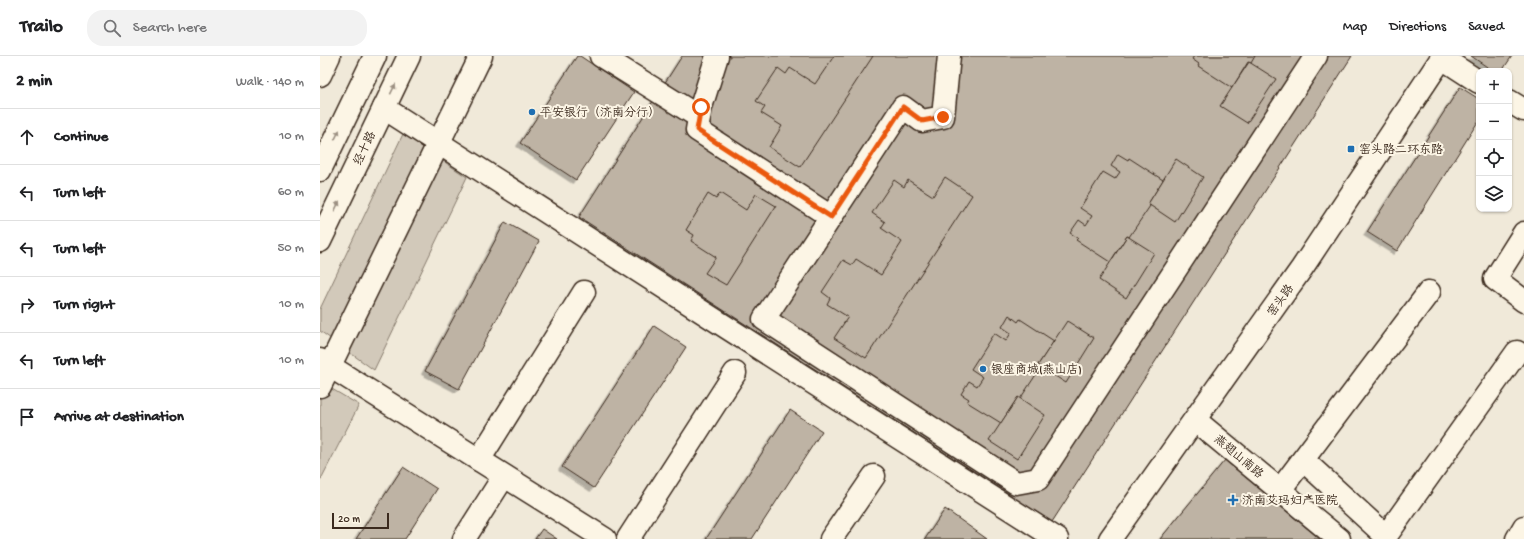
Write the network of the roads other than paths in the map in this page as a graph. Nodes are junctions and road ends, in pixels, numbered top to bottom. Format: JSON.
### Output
{"nodes":[{"id":1,"x":328,"y":56,"type":"edge"},
{"id":2,"x":375,"y":56,"type":"edge"},
{"id":3,"x":409,"y":56,"type":"edge"},
{"id":4,"x":481,"y":56,"type":"edge"},
{"id":5,"x":601,"y":56,"type":"edge"},
{"id":6,"x":717,"y":56,"type":"edge"},
{"id":7,"x":949,"y":56,"type":"edge"},
{"id":8,"x":1316,"y":56,"type":"edge"},
{"id":9,"x":1443,"y":57,"type":"edge"},
{"id":10,"x":320,"y":75,"type":"edge"},
{"id":11,"x":1476,"y":80,"type":"edge"},
{"id":12,"x":1512,"y":103,"type":"edge"},
{"id":13,"x":384,"y":108,"type":"junction"},
{"id":14,"x":1524,"y":110,"type":"edge"},
{"id":15,"x":699,"y":117,"type":"junction"},
{"id":16,"x":439,"y":144,"type":"junction"},
{"id":17,"x":320,"y":170,"type":"edge"},
{"id":18,"x":831,"y":217,"type":"junction"},
{"id":19,"x":1524,"y":233,"type":"edge"},
{"id":20,"x":320,"y":241,"type":"edge"},
{"id":21,"x":584,"y":292,"type":"dead end"},
{"id":22,"x":1429,"y":292,"type":"dead end"},
{"id":23,"x":1524,"y":301,"type":"edge"},
{"id":24,"x":1517,"y":352,"type":"dead end"},
{"id":25,"x":325,"y":363,"type":"edge"},
{"id":26,"x":735,"y":372,"type":"dead end"},
{"id":27,"x":320,"y":386,"type":"edge"},
{"id":28,"x":1195,"y":420,"type":"junction"},
{"id":29,"x":479,"y":460,"type":"junction"},
{"id":30,"x":1303,"y":460,"type":"junction"},
{"id":31,"x":504,"y":476,"type":"junction"},
{"id":32,"x":874,"y":476,"type":"dead end"},
{"id":33,"x":1280,"y":490,"type":"junction"},
{"id":34,"x":1524,"y":526,"type":"edge"},
{"id":35,"x":1388,"y":537,"type":"edge"},
{"id":36,"x":464,"y":539,"type":"edge"},
{"id":37,"x":605,"y":539,"type":"edge"},
{"id":38,"x":628,"y":539,"type":"edge"},
{"id":39,"x":831,"y":539,"type":"edge"},
{"id":40,"x":1057,"y":539,"type":"edge"},
{"id":41,"x":1110,"y":539,"type":"edge"},
{"id":42,"x":1339,"y":539,"type":"edge"},
{"id":43,"x":1517,"y":539,"type":"edge"}],
"edges":[{"from":1,"to":10,"type":"main road"},
{"from":17,"to":2,"type":"main road","one_way":true},
{"from":13,"to":3,"type":"main road","name":"经十路","one_way":true},
{"from":4,"to":16,"type":"main road"},
{"from":5,"to":15,"type":"main road"},
{"from":6,"to":15,"type":"main road"},
{"from":7,"to":18,"type":"main road"},
{"from":8,"to":18,"type":"main road"},
{"from":9,"to":11,"type":"main road"},
{"from":9,"to":28,"type":"main road","name":"窑头路"},
{"from":12,"to":14,"type":"main road"},
{"from":13,"to":16,"type":"main road"},
{"from":20,"to":13,"type":"main road","name":"经十路","one_way":true},
{"from":15,"to":18,"type":"main road"},
{"from":16,"to":25,"type":"main road"},
{"from":16,"to":40,"type":"main road"},
{"from":19,"to":23,"type":"main road"},
{"from":21,"to":29,"type":"main road"},
{"from":22,"to":30,"type":"main road"},
{"from":24,"to":35,"type":"main road"},
{"from":25,"to":27,"type":"main road"},
{"from":25,"to":29,"type":"main road"},
{"from":26,"to":38,"type":"main road"},
{"from":28,"to":33,"type":"main road","name":"燕翅山南路"},
{"from":28,"to":41,"type":"main road","name":"窑头路"},
{"from":29,"to":31,"type":"main road"},
{"from":30,"to":33,"type":"main road"},
{"from":30,"to":35,"type":"main road"},
{"from":31,"to":36,"type":"main road"},
{"from":31,"to":37,"type":"main road"},
{"from":32,"to":39,"type":"main road"},
{"from":33,"to":42,"type":"main road","name":"燕翅山南路"},
{"from":34,"to":43,"type":"main road"}]}
